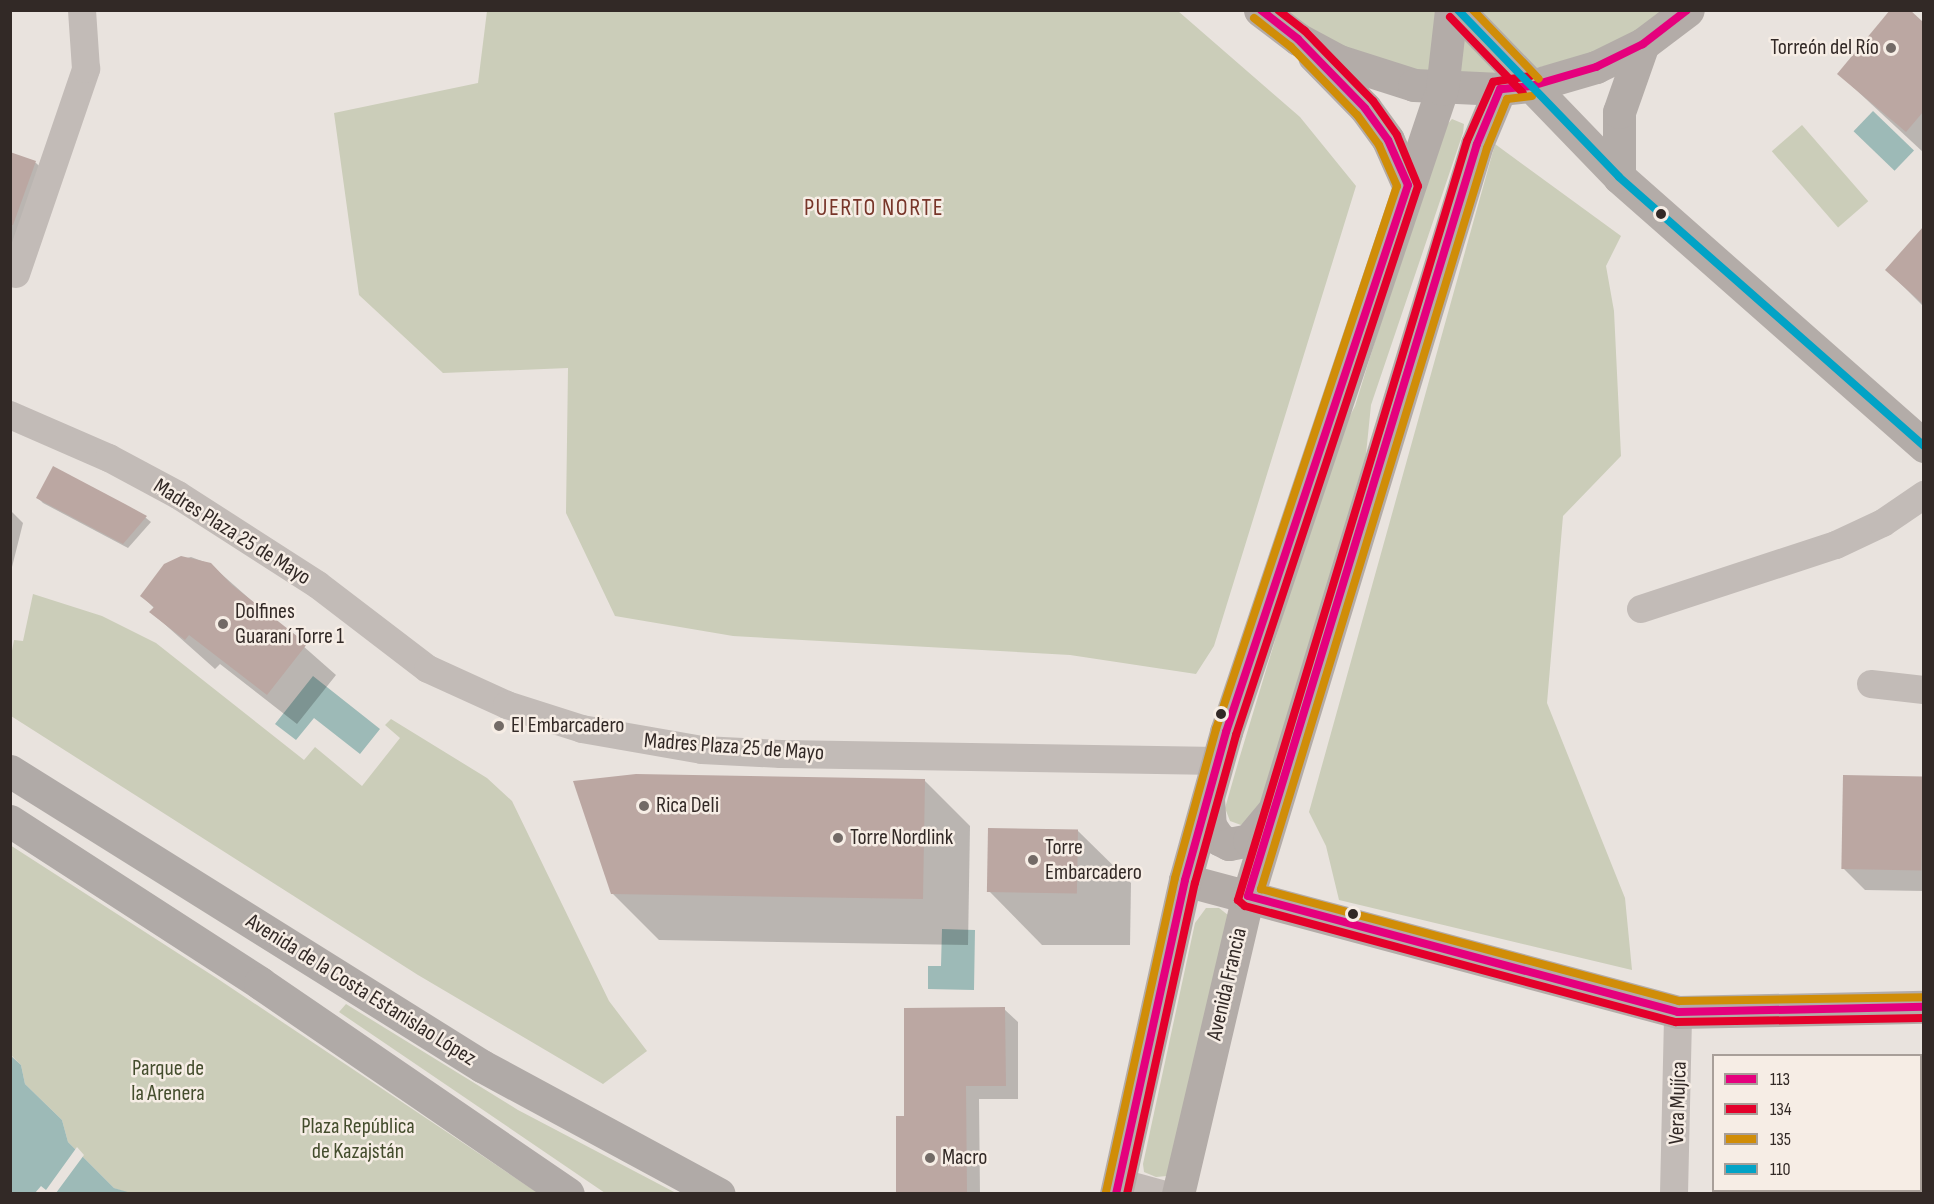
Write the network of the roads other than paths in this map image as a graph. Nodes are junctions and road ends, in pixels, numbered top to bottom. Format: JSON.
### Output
{"nodes":[{"id":1,"x":82,"y":10,"type":"edge"},
{"id":2,"x":1260,"y":10,"type":"edge"},
{"id":3,"x":1450,"y":10,"type":"edge"},
{"id":4,"x":1458,"y":10,"type":"edge"},
{"id":5,"x":1688,"y":10,"type":"edge"},
{"id":6,"x":1298,"y":39,"type":"junction"},
{"id":7,"x":1643,"y":44,"type":"junction"},
{"id":8,"x":1516,"y":87,"type":"junction"},
{"id":9,"x":1442,"y":88,"type":"junction"},
{"id":10,"x":1619,"y":177,"type":"junction"},
{"id":11,"x":1408,"y":185,"type":"junction"},
{"id":12,"x":16,"y":274,"type":"dead end"},
{"id":13,"x":10,"y":415,"type":"edge"},
{"id":14,"x":1923,"y":446,"type":"edge"},
{"id":15,"x":1923,"y":495,"type":"edge"},
{"id":16,"x":1641,"y":609,"type":"dead end"},
{"id":17,"x":1872,"y":684,"type":"dead end"},
{"id":18,"x":1923,"y":690,"type":"edge"},
{"id":19,"x":1219,"y":761,"type":"junction"},
{"id":20,"x":10,"y":771,"type":"edge"},
{"id":21,"x":1208,"y":797,"type":"junction"},
{"id":22,"x":1272,"y":813,"type":"junction"},
{"id":23,"x":10,"y":821,"type":"edge"},
{"id":24,"x":1185,"y":880,"type":"junction"},
{"id":25,"x":1248,"y":896,"type":"junction"},
{"id":26,"x":1923,"y":1007,"type":"edge"},
{"id":27,"x":1678,"y":1012,"type":"junction"},
{"id":28,"x":1117,"y":1188,"type":"edge"},
{"id":29,"x":568,"y":1194,"type":"edge"},
{"id":30,"x":719,"y":1194,"type":"edge"},
{"id":31,"x":1162,"y":1194,"type":"edge"},
{"id":32,"x":1178,"y":1194,"type":"edge"},
{"id":33,"x":1674,"y":1194,"type":"edge"}],
"edges":[{"from":1,"to":12,"type":"street"},
{"from":2,"to":6,"type":"main road"},
{"from":3,"to":9,"type":"main road"},
{"from":4,"to":8,"type":"main road"},
{"from":5,"to":7,"type":"main road"},
{"from":6,"to":9,"type":"main road"},
{"from":6,"to":11,"type":"main road"},
{"from":7,"to":8,"type":"main road"},
{"from":7,"to":10,"type":"main road"},
{"from":8,"to":9,"type":"main road"},
{"from":8,"to":10,"type":"main road"},
{"from":8,"to":22,"type":"main road","name":"Avenida Francia"},
{"from":9,"to":11,"type":"main road"},
{"from":10,"to":14,"type":"main road"},
{"from":11,"to":19,"type":"main road"},
{"from":13,"to":19,"type":"street","name":"Madres Plaza 25 de Mayo"},
{"from":15,"to":16,"type":"street"},
{"from":17,"to":18,"type":"street"},
{"from":19,"to":21,"type":"main road"},
{"from":20,"to":30,"type":"main road","name":"Avenida de la Costa Estanislao López"},
{"from":21,"to":22,"type":"main road"},
{"from":21,"to":24,"type":"main road"},
{"from":22,"to":25,"type":"main road","name":"Avenida Francia"},
{"from":23,"to":29,"type":"main road","name":"Avenida de la Costa Estanislao López"},
{"from":24,"to":25,"type":"main road"},
{"from":24,"to":28,"type":"main road"},
{"from":25,"to":27,"type":"main road"},
{"from":25,"to":32,"type":"main road","name":"Avenida Francia"},
{"from":26,"to":27,"type":"main road"},
{"from":27,"to":33,"type":"street","name":"Vera Mujíca"},
{"from":28,"to":31,"type":"street"}]}
